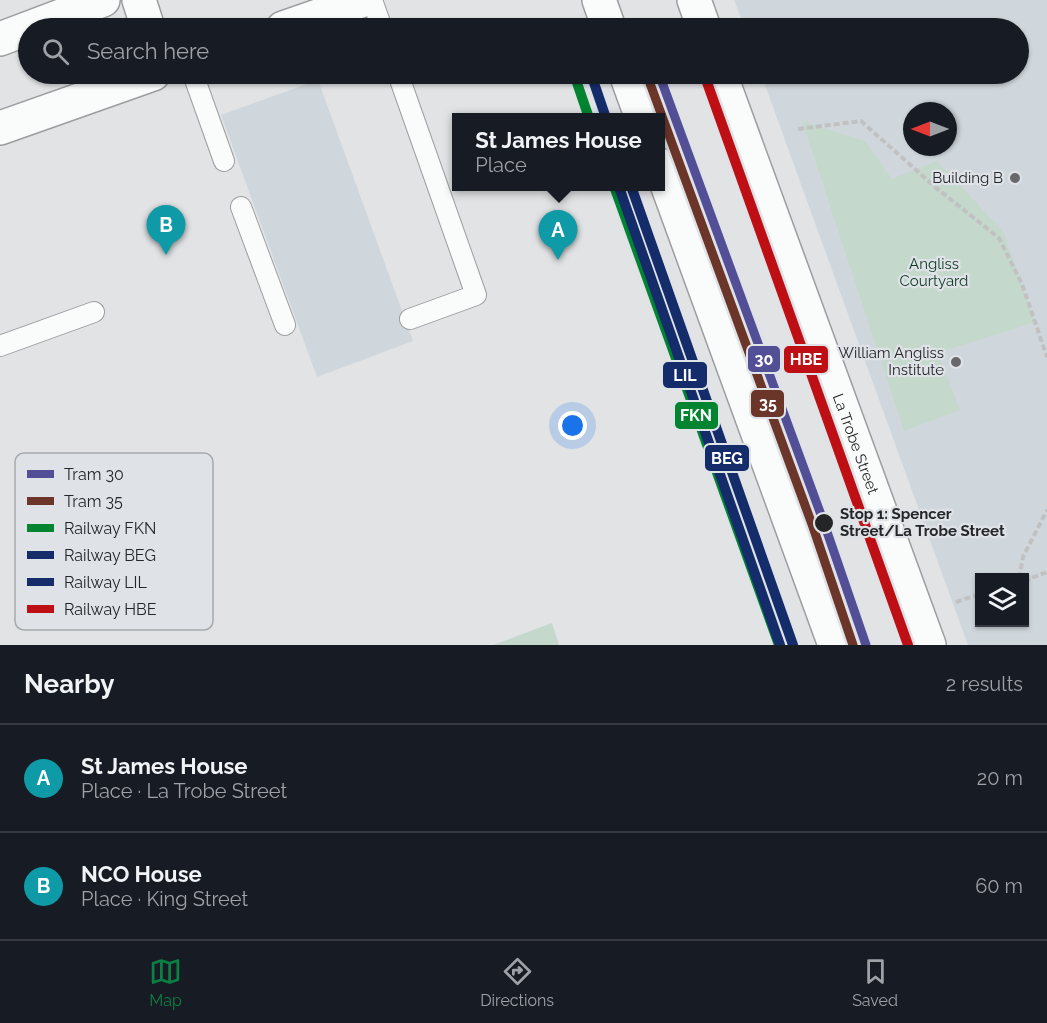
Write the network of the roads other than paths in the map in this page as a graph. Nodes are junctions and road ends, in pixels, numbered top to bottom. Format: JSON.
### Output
{"nodes":[{"id":1,"x":103,"y":0,"type":"edge"},
{"id":2,"x":139,"y":0,"type":"edge"},
{"id":3,"x":364,"y":0,"type":"edge"},
{"id":4,"x":372,"y":0,"type":"edge"},
{"id":5,"x":598,"y":0,"type":"edge"},
{"id":6,"x":694,"y":0,"type":"edge"},
{"id":7,"x":55,"y":18,"type":"edge"},
{"id":8,"x":145,"y":18,"type":"edge"},
{"id":9,"x":312,"y":18,"type":"edge"},
{"id":10,"x":378,"y":18,"type":"edge"},
{"id":11,"x":605,"y":18,"type":"edge"},
{"id":12,"x":700,"y":18,"type":"edge"},
{"id":13,"x":18,"y":32,"type":"edge"},
{"id":14,"x":0,"y":39,"type":"edge"},
{"id":15,"x":125,"y":84,"type":"edge"},
{"id":16,"x":197,"y":84,"type":"edge"},
{"id":17,"x":402,"y":84,"type":"edge"},
{"id":18,"x":630,"y":84,"type":"edge"},
{"id":19,"x":724,"y":84,"type":"edge"},
{"id":20,"x":641,"y":113,"type":"edge"},
{"id":21,"x":0,"y":128,"type":"edge"},
{"id":22,"x":224,"y":161,"type":"dead end"},
{"id":23,"x":665,"y":179,"type":"edge"},
{"id":24,"x":241,"y":207,"type":"dead end"},
{"id":25,"x":94,"y":312,"type":"dead end"},
{"id":26,"x":410,"y":319,"type":"dead end"},
{"id":27,"x":285,"y":325,"type":"dead end"},
{"id":28,"x":0,"y":346,"type":"edge"},
{"id":29,"x":835,"y":645,"type":"edge"},
{"id":30,"x":929,"y":645,"type":"edge"}],
"edges":[{"from":1,"to":7,"type":"main road"},
{"from":2,"to":8,"type":"main road"},
{"from":3,"to":9,"type":"main road"},
{"from":4,"to":10,"type":"lane"},
{"from":5,"to":11,"type":"main road"},
{"from":6,"to":12,"type":"main road"},
{"from":13,"to":14,"type":"main road"},
{"from":15,"to":21,"type":"main road"},
{"from":16,"to":22,"type":"lane"},
{"from":17,"to":26,"type":"lane"},
{"from":18,"to":20,"type":"main road"},
{"from":19,"to":30,"type":"main road","name":"La Trobe Street"},
{"from":23,"to":29,"type":"main road"},
{"from":24,"to":27,"type":"lane"},
{"from":25,"to":28,"type":"lane"}]}
